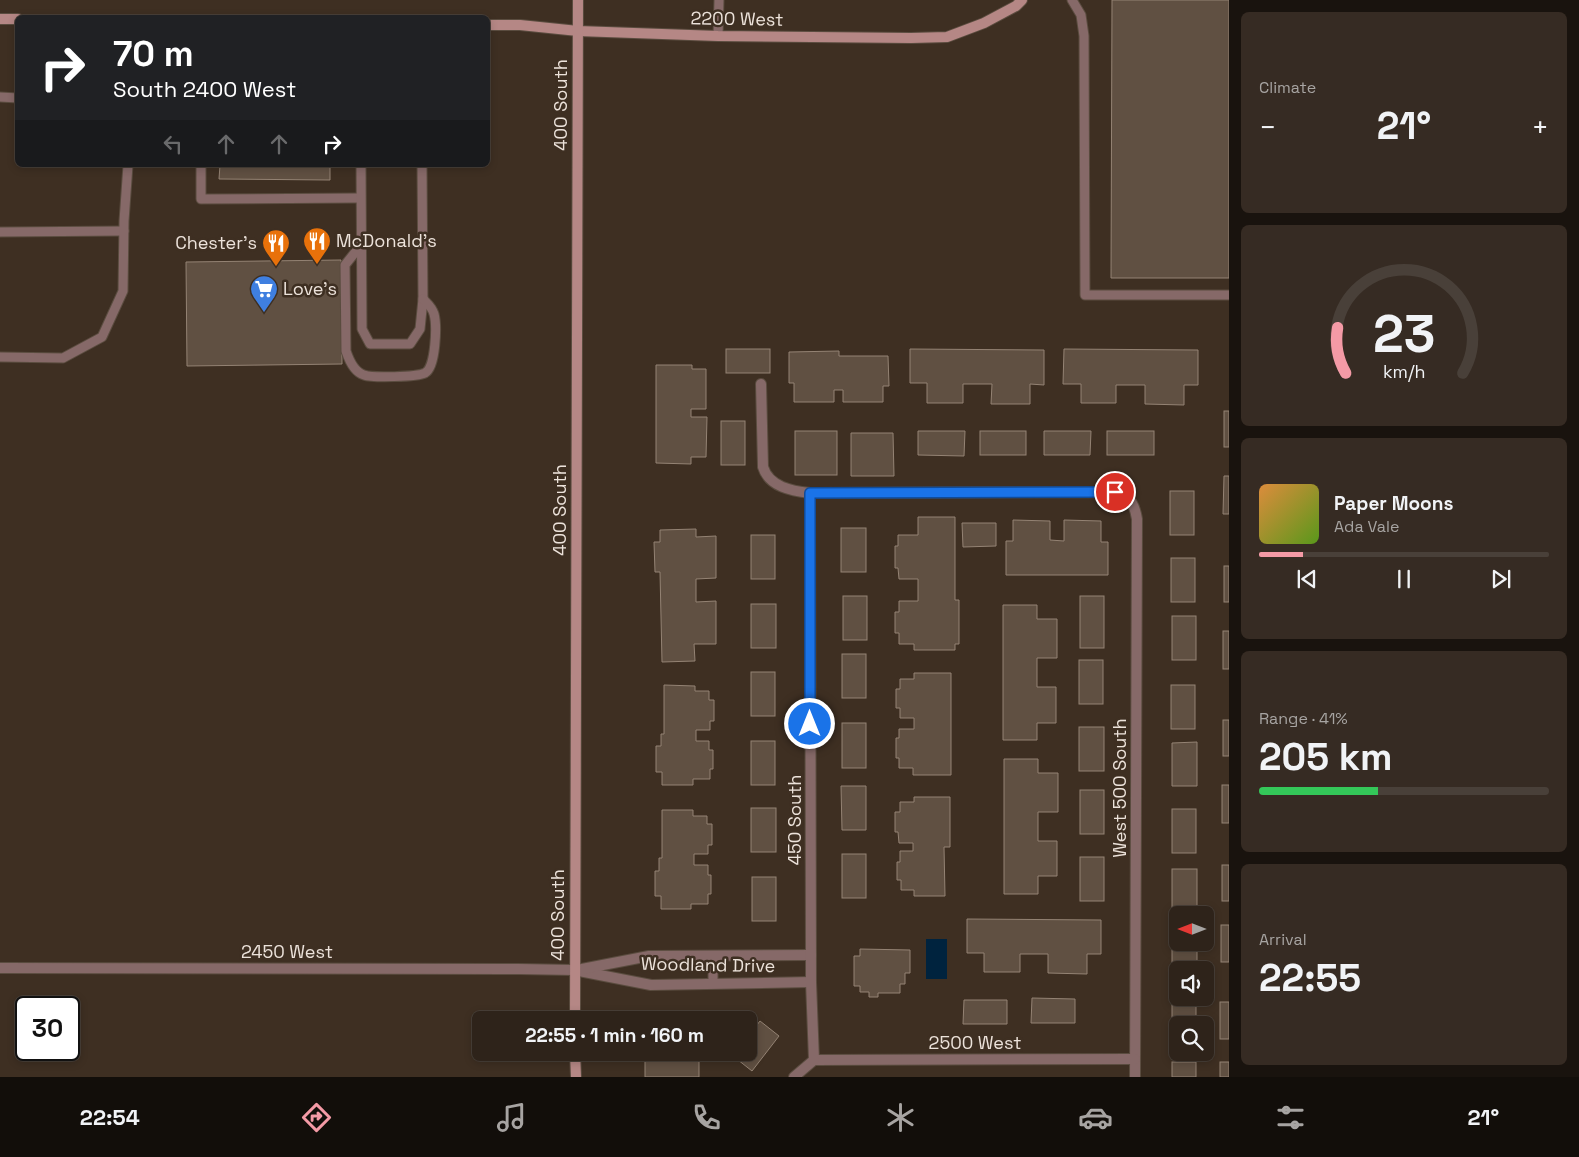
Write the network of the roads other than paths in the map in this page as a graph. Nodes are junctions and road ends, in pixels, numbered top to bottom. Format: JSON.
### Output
{"nodes":[{"id":1,"x":578,"y":0,"type":"edge"},
{"id":2,"x":718,"y":0,"type":"edge"},
{"id":3,"x":1021,"y":0,"type":"edge"},
{"id":4,"x":1072,"y":0,"type":"edge"},
{"id":5,"x":0,"y":19,"type":"edge"},
{"id":6,"x":15,"y":19,"type":"edge"},
{"id":7,"x":490,"y":25,"type":"edge"},
{"id":8,"x":578,"y":31,"type":"junction"},
{"id":9,"x":718,"y":36,"type":"junction"},
{"id":10,"x":0,"y":97,"type":"edge"},
{"id":11,"x":15,"y":98,"type":"edge"},
{"id":12,"x":128,"y":167,"type":"edge"},
{"id":13,"x":201,"y":167,"type":"edge"},
{"id":14,"x":360,"y":167,"type":"edge"},
{"id":15,"x":422,"y":167,"type":"edge"},
{"id":16,"x":360,"y":198,"type":"junction"},
{"id":17,"x":124,"y":231,"type":"junction"},
{"id":18,"x":0,"y":232,"type":"edge"},
{"id":19,"x":361,"y":245,"type":"junction"},
{"id":20,"x":1229,"y":295,"type":"edge"},
{"id":21,"x":423,"y":299,"type":"junction"},
{"id":22,"x":0,"y":357,"type":"edge"},
{"id":23,"x":761,"y":384,"type":"dead end"},
{"id":24,"x":810,"y":493,"type":"junction"},
{"id":25,"x":812,"y":955,"type":"junction"},
{"id":26,"x":713,"y":956,"type":"junction"},
{"id":27,"x":0,"y":968,"type":"edge"},
{"id":28,"x":574,"y":970,"type":"junction"},
{"id":29,"x":812,"y":982,"type":"junction"},
{"id":30,"x":713,"y":984,"type":"junction"},
{"id":31,"x":575,"y":1011,"type":"edge"},
{"id":32,"x":1135,"y":1059,"type":"junction"},
{"id":33,"x":814,"y":1060,"type":"junction"},
{"id":34,"x":575,"y":1061,"type":"edge"},
{"id":35,"x":576,"y":1077,"type":"edge"},
{"id":36,"x":794,"y":1077,"type":"edge"},
{"id":37,"x":1135,"y":1077,"type":"edge"}],
"edges":[{"from":1,"to":8,"type":"main road","name":"400 South"},
{"from":2,"to":9,"type":"lane"},
{"from":3,"to":9,"type":"main road","name":"2200 West"},
{"from":4,"to":20,"type":"lane"},
{"from":5,"to":6,"type":"main road"},
{"from":7,"to":8,"type":"main road","name":"2200 West"},
{"from":8,"to":9,"type":"main road","name":"2200 West"},
{"from":8,"to":28,"type":"main road","name":"400 South"},
{"from":10,"to":11,"type":"lane"},
{"from":12,"to":17,"type":"lane"},
{"from":13,"to":16,"type":"lane"},
{"from":14,"to":16,"type":"lane"},
{"from":15,"to":21,"type":"lane"},
{"from":16,"to":19,"type":"lane"},
{"from":17,"to":18,"type":"lane"},
{"from":17,"to":22,"type":"lane"},
{"from":19,"to":21,"type":"lane"},
{"from":19,"to":21,"type":"lane"},
{"from":23,"to":24,"type":"street"},
{"from":24,"to":25,"type":"street","name":"450 South"},
{"from":24,"to":32,"type":"street","name":"West 500 South"},
{"from":25,"to":26,"type":"street","name":"Woodland Drive"},
{"from":25,"to":29,"type":"street","name":"450 South"},
{"from":26,"to":28,"type":"street","name":"Woodland Drive"},
{"from":26,"to":30,"type":"lane"},
{"from":27,"to":28,"type":"street","name":"2450 West"},
{"from":28,"to":30,"type":"street","name":"Woodland Drive"},
{"from":28,"to":31,"type":"main road","name":"400 South"},
{"from":29,"to":30,"type":"street","name":"Woodland Drive"},
{"from":29,"to":33,"type":"street","name":"450 South"},
{"from":32,"to":33,"type":"street","name":"2500 West"},
{"from":32,"to":37,"type":"street","name":"West 500 South"},
{"from":33,"to":36,"type":"street"},
{"from":34,"to":35,"type":"main road"}]}
